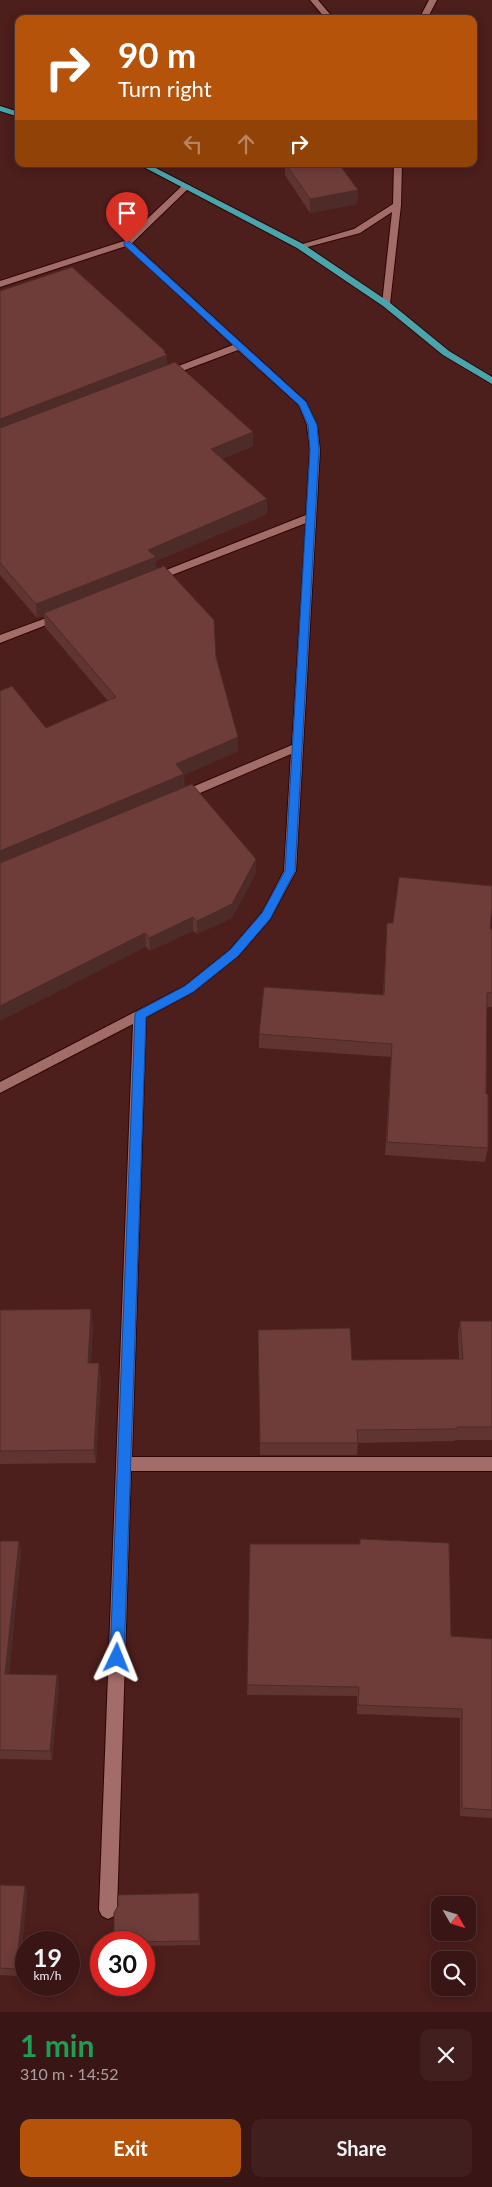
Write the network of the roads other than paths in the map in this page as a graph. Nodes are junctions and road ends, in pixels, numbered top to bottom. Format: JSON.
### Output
{"nodes":[{"id":1,"x":314,"y":0,"type":"edge"},
{"id":2,"x":434,"y":0,"type":"edge"},
{"id":3,"x":327,"y":15,"type":"edge"},
{"id":4,"x":425,"y":15,"type":"edge"},
{"id":5,"x":0,"y":108,"type":"edge"},
{"id":6,"x":15,"y":114,"type":"edge"},
{"id":7,"x":148,"y":167,"type":"edge"},
{"id":8,"x":398,"y":167,"type":"edge"},
{"id":9,"x":187,"y":186,"type":"junction"},
{"id":10,"x":397,"y":205,"type":"junction"},
{"id":11,"x":127,"y":243,"type":"junction"},
{"id":12,"x":300,"y":246,"type":"junction"},
{"id":13,"x":0,"y":284,"type":"edge"},
{"id":14,"x":386,"y":304,"type":"junction"},
{"id":15,"x":239,"y":346,"type":"junction"},
{"id":16,"x":156,"y":378,"type":"edge"},
{"id":17,"x":492,"y":382,"type":"edge"},
{"id":18,"x":311,"y":517,"type":"junction"},
{"id":19,"x":146,"y":582,"type":"edge"},
{"id":20,"x":73,"y":610,"type":"edge"},
{"id":21,"x":0,"y":639,"type":"edge"},
{"id":22,"x":297,"y":747,"type":"junction"},
{"id":23,"x":171,"y":800,"type":"edge"},
{"id":24,"x":140,"y":1015,"type":"junction"},
{"id":25,"x":0,"y":1088,"type":"edge"},
{"id":26,"x":124,"y":1464,"type":"junction"},
{"id":27,"x":492,"y":1464,"type":"edge"},
{"id":28,"x":108,"y":1910,"type":"dead end"}],
"edges":[{"from":1,"to":3,"type":"street"},
{"from":2,"to":4,"type":"street"},
{"from":5,"to":6,"type":"main road"},
{"from":7,"to":9,"type":"main road"},
{"from":8,"to":10,"type":"street"},
{"from":9,"to":11,"type":"street"},
{"from":9,"to":12,"type":"main road"},
{"from":10,"to":12,"type":"street"},
{"from":10,"to":14,"type":"street"},
{"from":11,"to":13,"type":"street"},
{"from":11,"to":15,"type":"street"},
{"from":12,"to":14,"type":"main road"},
{"from":14,"to":17,"type":"main road"},
{"from":15,"to":16,"type":"street"},
{"from":15,"to":18,"type":"street"},
{"from":18,"to":19,"type":"street"},
{"from":18,"to":22,"type":"street"},
{"from":20,"to":21,"type":"street"},
{"from":22,"to":23,"type":"street"},
{"from":22,"to":24,"type":"street"},
{"from":24,"to":25,"type":"street"},
{"from":24,"to":26,"type":"street"},
{"from":26,"to":27,"type":"street"},
{"from":26,"to":28,"type":"street"}]}
